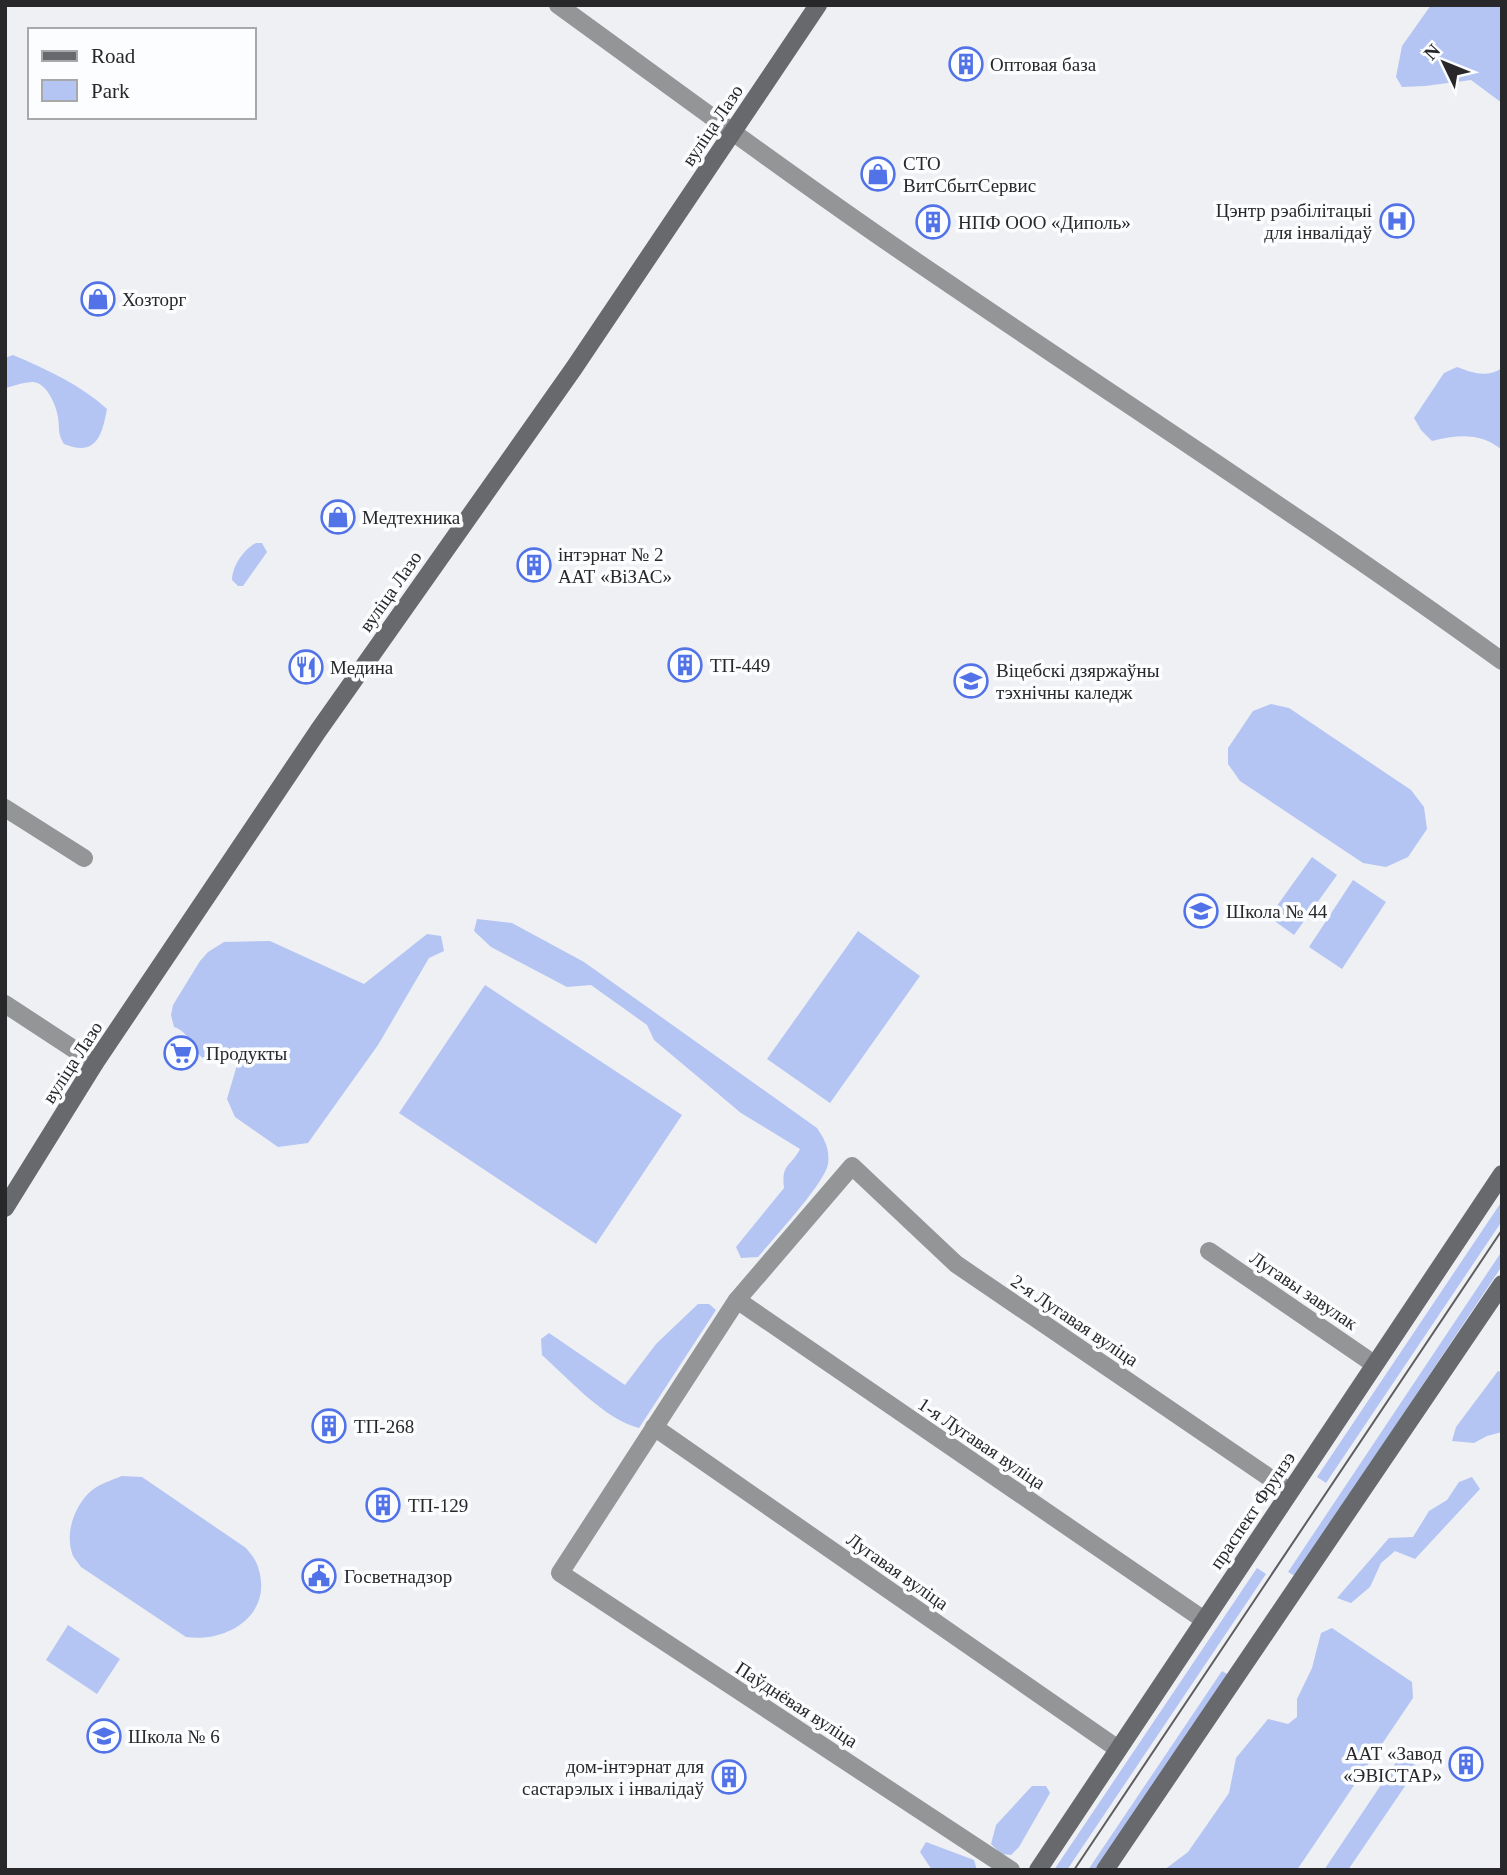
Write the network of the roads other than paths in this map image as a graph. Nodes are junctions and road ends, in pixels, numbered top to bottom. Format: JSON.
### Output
{"nodes":[{"id":1,"x":558,"y":5,"type":"edge"},
{"id":2,"x":818,"y":5,"type":"edge"},
{"id":3,"x":733,"y":132,"type":"junction"},
{"id":4,"x":1502,"y":661,"type":"edge"},
{"id":5,"x":5,"y":808,"type":"edge"},
{"id":6,"x":84,"y":858,"type":"dead end"},
{"id":7,"x":5,"y":1004,"type":"edge"},
{"id":8,"x":95,"y":1063,"type":"junction"},
{"id":9,"x":1502,"y":1174,"type":"edge"},
{"id":10,"x":5,"y":1208,"type":"edge"},
{"id":11,"x":1209,"y":1251,"type":"dead end"},
{"id":12,"x":1502,"y":1284,"type":"edge"},
{"id":13,"x":737,"y":1300,"type":"junction"},
{"id":14,"x":1374,"y":1364,"type":"junction"},
{"id":15,"x":654,"y":1427,"type":"junction"},
{"id":16,"x":1289,"y":1491,"type":"junction"},
{"id":17,"x":1204,"y":1620,"type":"junction"},
{"id":18,"x":1118,"y":1749,"type":"junction"},
{"id":19,"x":1011,"y":1870,"type":"edge"},
{"id":20,"x":1038,"y":1870,"type":"edge"},
{"id":21,"x":1105,"y":1870,"type":"edge"}],
"edges":[{"from":1,"to":3,"type":"street"},
{"from":2,"to":3,"type":"main road","name":"вуліца Лазо"},
{"from":3,"to":4,"type":"street"},
{"from":3,"to":8,"type":"main road","name":"вуліца Лазо"},
{"from":5,"to":6,"type":"street"},
{"from":7,"to":8,"type":"street"},
{"from":8,"to":10,"type":"main road","name":"вуліца Лазо"},
{"from":9,"to":14,"type":"main road","name":"праспект Фрунзэ"},
{"from":11,"to":14,"type":"street","name":"Лугавы завулак"},
{"from":12,"to":21,"type":"main road"},
{"from":13,"to":15,"type":"street"},
{"from":13,"to":16,"type":"street","name":"2-я Лугавая вуліца"},
{"from":13,"to":17,"type":"street","name":"1-я Лугавая вуліца"},
{"from":14,"to":16,"type":"main road","name":"праспект Фрунзэ"},
{"from":15,"to":18,"type":"street","name":"Лугавая вуліца"},
{"from":15,"to":19,"type":"street","name":"Паўднёвая вуліца"},
{"from":16,"to":17,"type":"main road","name":"праспект Фрунзэ"},
{"from":17,"to":18,"type":"main road","name":"праспект Фрунзэ"},
{"from":18,"to":20,"type":"main road","name":"праспект Фрунзэ"}]}
